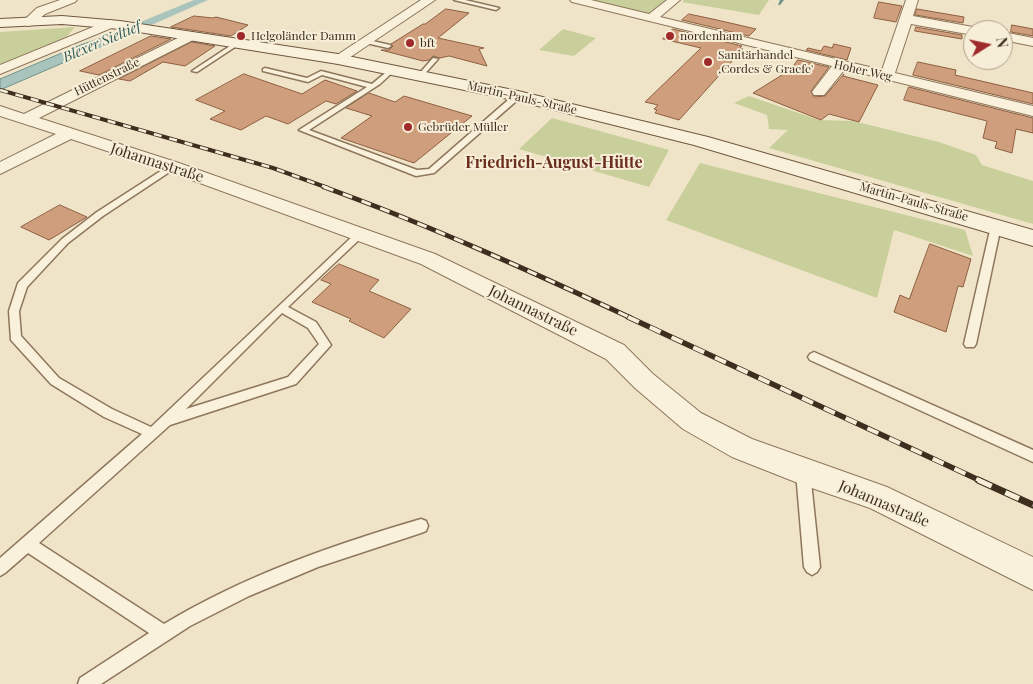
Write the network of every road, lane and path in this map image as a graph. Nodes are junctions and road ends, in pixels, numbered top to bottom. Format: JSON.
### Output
{"nodes":[{"id":1,"x":71,"y":0,"type":"edge"},
{"id":2,"x":429,"y":0,"type":"edge"},
{"id":3,"x":457,"y":0,"type":"edge"},
{"id":4,"x":576,"y":0,"type":"edge"},
{"id":5,"x":674,"y":0,"type":"edge"},
{"id":6,"x":912,"y":0,"type":"edge"},
{"id":7,"x":496,"y":8,"type":"dead end"},
{"id":8,"x":651,"y":18,"type":"junction"},
{"id":9,"x":906,"y":18,"type":"junction"},
{"id":10,"x":28,"y":22,"type":"junction"},
{"id":11,"x":0,"y":23,"type":"edge"},
{"id":12,"x":115,"y":24,"type":"junction"},
{"id":13,"x":963,"y":29,"type":"edge"},
{"id":14,"x":190,"y":36,"type":"junction"},
{"id":15,"x":1013,"y":38,"type":"edge"},
{"id":16,"x":364,"y":41,"type":"junction"},
{"id":17,"x":1033,"y":42,"type":"edge"},
{"id":18,"x":238,"y":43,"type":"junction"},
{"id":19,"x":388,"y":46,"type":"dead end"},
{"id":20,"x":338,"y":59,"type":"junction"},
{"id":21,"x":434,"y":59,"type":"dead end"},
{"id":22,"x":840,"y":66,"type":"junction"},
{"id":23,"x":0,"y":70,"type":"edge"},
{"id":24,"x":265,"y":70,"type":"dead end"},
{"id":25,"x":392,"y":70,"type":"junction"},
{"id":26,"x":195,"y":71,"type":"dead end"},
{"id":27,"x":420,"y":76,"type":"junction"},
{"id":28,"x":887,"y":76,"type":"junction"},
{"id":29,"x":373,"y":86,"type":"junction"},
{"id":30,"x":819,"y":92,"type":"dead end"},
{"id":31,"x":518,"y":96,"type":"junction"},
{"id":32,"x":0,"y":111,"type":"edge"},
{"id":33,"x":1033,"y":112,"type":"edge"},
{"id":34,"x":25,"y":119,"type":"junction"},
{"id":35,"x":69,"y":134,"type":"junction"},
{"id":36,"x":173,"y":167,"type":"junction"},
{"id":37,"x":0,"y":169,"type":"edge"},
{"id":38,"x":996,"y":226,"type":"junction"},
{"id":39,"x":360,"y":234,"type":"junction"},
{"id":40,"x":1033,"y":238,"type":"edge"},
{"id":41,"x":281,"y":308,"type":"junction"},
{"id":42,"x":970,"y":344,"type":"dead end"},
{"id":43,"x":814,"y":357,"type":"dead end"},
{"id":44,"x":165,"y":422,"type":"junction"},
{"id":45,"x":152,"y":433,"type":"junction"},
{"id":46,"x":1033,"y":456,"type":"edge"},
{"id":47,"x":803,"y":472,"type":"junction"},
{"id":48,"x":421,"y":526,"type":"dead end"},
{"id":49,"x":27,"y":544,"type":"junction"},
{"id":50,"x":812,"y":567,"type":"dead end"},
{"id":51,"x":0,"y":568,"type":"edge"},
{"id":52,"x":1033,"y":574,"type":"edge"},
{"id":53,"x":164,"y":633,"type":"junction"},
{"id":54,"x":86,"y":684,"type":"edge"}],
"edges":[{"from":1,"to":10,"type":"street"},
{"from":2,"to":16,"type":"street"},
{"from":3,"to":7,"type":"lane"},
{"from":4,"to":8,"type":"street","name":"Hoher Weg"},
{"from":5,"to":8,"type":"street"},
{"from":6,"to":9,"type":"street"},
{"from":8,"to":22,"type":"street","name":"Hoher Weg"},
{"from":9,"to":13,"type":"street"},
{"from":9,"to":28,"type":"street"},
{"from":10,"to":11,"type":"street","name":"Martin-Pauls-Straße"},
{"from":10,"to":12,"type":"street","name":"Martin-Pauls-Straße"},
{"from":12,"to":14,"type":"street","name":"Martin-Pauls-Straße"},
{"from":12,"to":23,"type":"street"},
{"from":14,"to":18,"type":"street","name":"Martin-Pauls-Straße"},
{"from":14,"to":34,"type":"street","name":"Hüttenstraße"},
{"from":15,"to":17,"type":"street"},
{"from":16,"to":19,"type":"lane"},
{"from":16,"to":20,"type":"street"},
{"from":18,"to":20,"type":"street","name":"Martin-Pauls-Straße"},
{"from":18,"to":26,"type":"lane"},
{"from":20,"to":25,"type":"street","name":"Martin-Pauls-Straße"},
{"from":21,"to":27,"type":"lane"},
{"from":22,"to":28,"type":"street","name":"Hoher Weg"},
{"from":22,"to":30,"type":"street"},
{"from":24,"to":29,"type":"lane"},
{"from":25,"to":27,"type":"street","name":"Martin-Pauls-Straße"},
{"from":25,"to":29,"type":"lane"},
{"from":27,"to":31,"type":"street","name":"Martin-Pauls-Straße"},
{"from":28,"to":33,"type":"street","name":"Hoher Weg"},
{"from":29,"to":31,"type":"lane"},
{"from":31,"to":38,"type":"street","name":"Martin-Pauls-Straße"},
{"from":32,"to":34,"type":"street","name":"Johannastraße"},
{"from":34,"to":35,"type":"street","name":"Johannastraße"},
{"from":35,"to":36,"type":"street","name":"Johannastraße"},
{"from":35,"to":37,"type":"street"},
{"from":36,"to":39,"type":"street","name":"Johannastraße"},
{"from":36,"to":45,"type":"lane"},
{"from":38,"to":40,"type":"street","name":"Martin-Pauls-Straße"},
{"from":38,"to":42,"type":"lane"},
{"from":39,"to":41,"type":"lane"},
{"from":39,"to":47,"type":"street","name":"Johannastraße"},
{"from":41,"to":44,"type":"lane"},
{"from":41,"to":44,"type":"lane"},
{"from":43,"to":46,"type":"lane"},
{"from":44,"to":45,"type":"lane"},
{"from":45,"to":49,"type":"lane"},
{"from":47,"to":50,"type":"lane"},
{"from":47,"to":52,"type":"street","name":"Johannastraße"},
{"from":48,"to":53,"type":"lane"},
{"from":49,"to":51,"type":"lane"},
{"from":49,"to":53,"type":"lane"},
{"from":53,"to":54,"type":"lane"}]}
